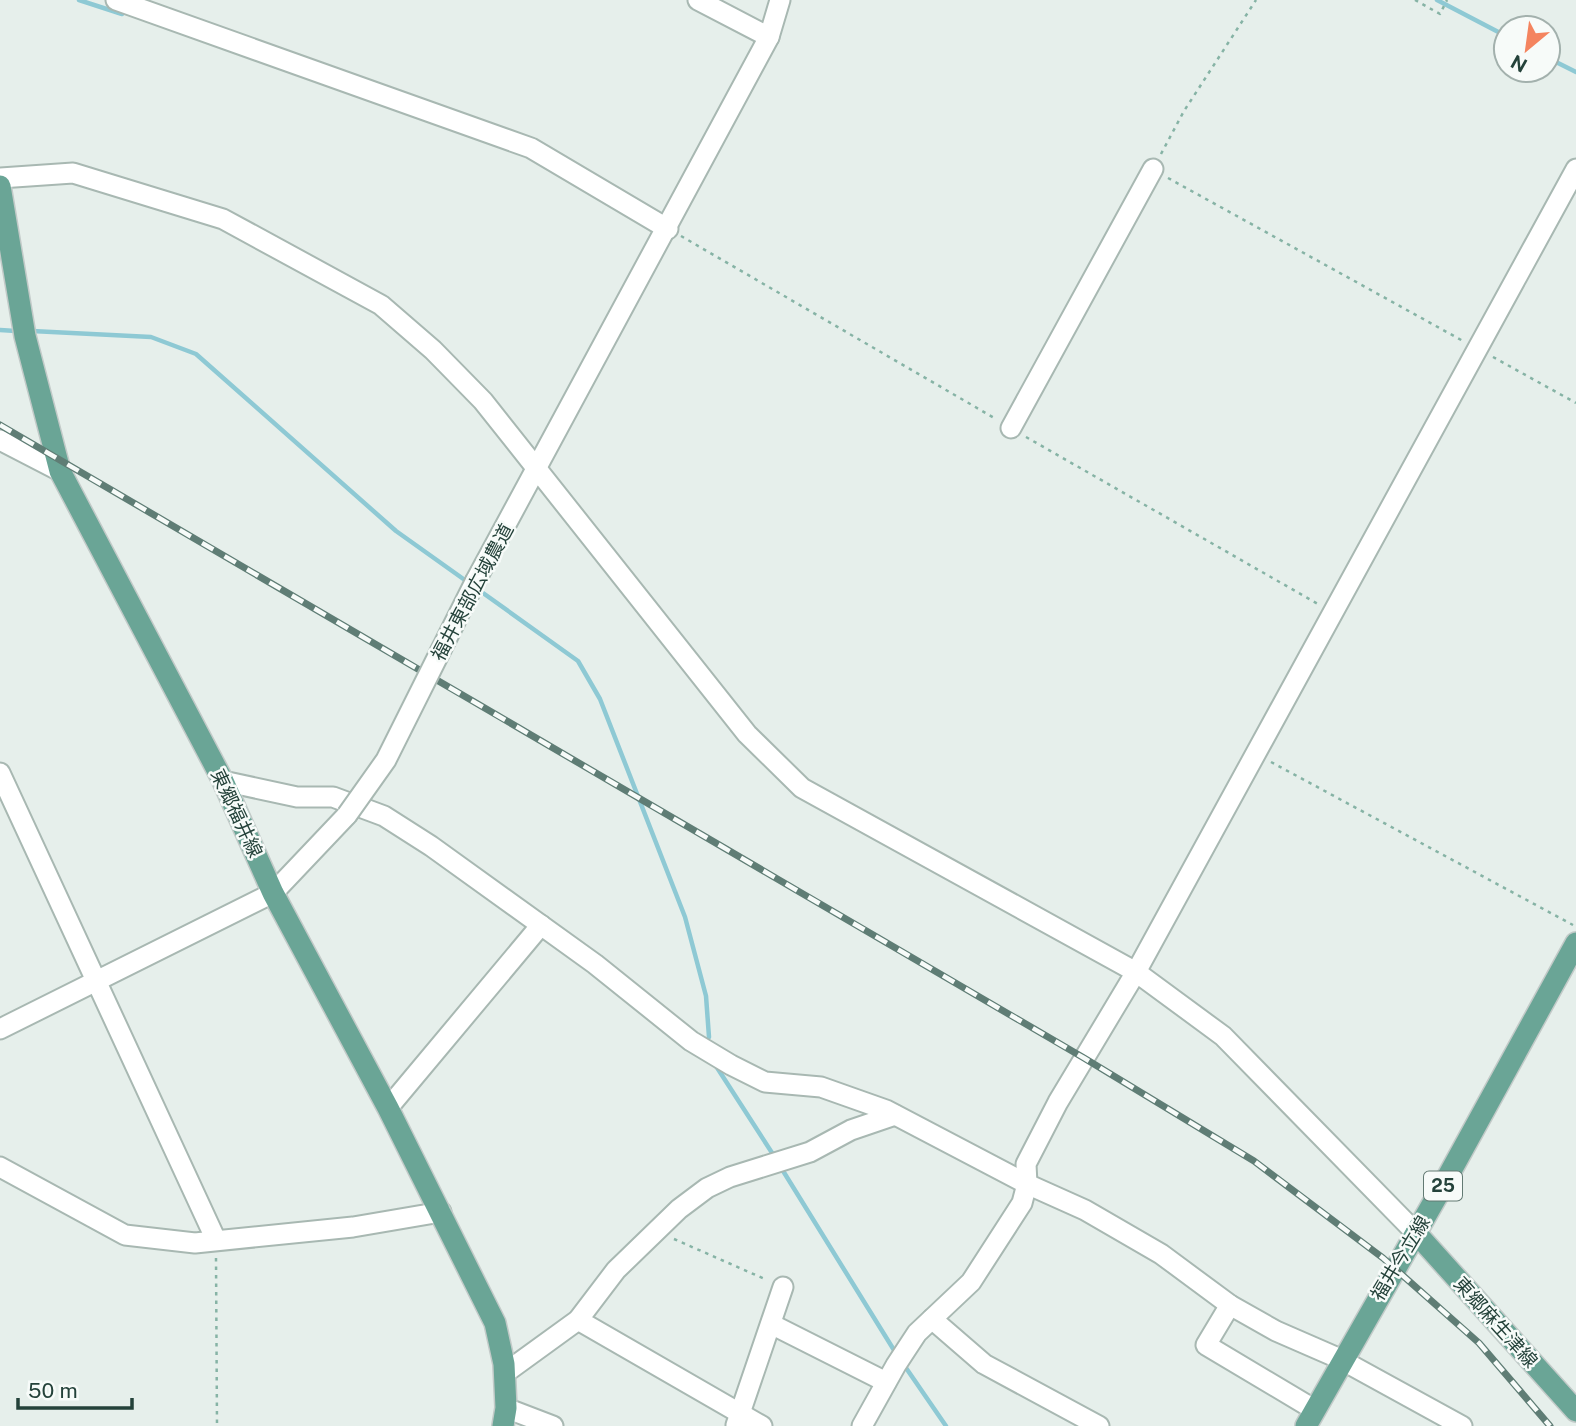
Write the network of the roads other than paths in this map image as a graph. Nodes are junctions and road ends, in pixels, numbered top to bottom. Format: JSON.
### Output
{"nodes":[{"id":1,"x":116,"y":0,"type":"edge"},
{"id":2,"x":698,"y":0,"type":"edge"},
{"id":3,"x":780,"y":0,"type":"edge"},
{"id":4,"x":769,"y":37,"type":"junction"},
{"id":5,"x":1153,"y":169,"type":"road end"},
{"id":6,"x":1576,"y":169,"type":"edge"},
{"id":7,"x":0,"y":178,"type":"edge"},
{"id":8,"x":0,"y":186,"type":"edge"},
{"id":9,"x":668,"y":229,"type":"junction"},
{"id":10,"x":1011,"y":428,"type":"dead end"},
{"id":11,"x":0,"y":440,"type":"edge"},
{"id":12,"x":537,"y":470,"type":"junction"},
{"id":13,"x":60,"y":471,"type":"junction"},
{"id":14,"x":0,"y":773,"type":"edge"},
{"id":15,"x":223,"y":780,"type":"junction"},
{"id":16,"x":273,"y":893,"type":"junction"},
{"id":17,"x":541,"y":925,"type":"junction"},
{"id":18,"x":1576,"y":943,"type":"edge"},
{"id":19,"x":1136,"y":972,"type":"junction"},
{"id":20,"x":96,"y":982,"type":"junction"},
{"id":21,"x":0,"y":1029,"type":"edge"},
{"id":22,"x":388,"y":1108,"type":"junction"},
{"id":23,"x":895,"y":1115,"type":"junction"},
{"id":24,"x":0,"y":1167,"type":"edge"},
{"id":25,"x":1027,"y":1184,"type":"junction"},
{"id":26,"x":441,"y":1212,"type":"junction"},
{"id":27,"x":1416,"y":1233,"type":"junction"},
{"id":28,"x":216,"y":1240,"type":"junction"},
{"id":29,"x":783,"y":1287,"type":"road end"},
{"id":30,"x":1230,"y":1305,"type":"junction"},
{"id":31,"x":932,"y":1319,"type":"junction"},
{"id":32,"x":578,"y":1320,"type":"junction"},
{"id":33,"x":771,"y":1324,"type":"junction"},
{"id":34,"x":1342,"y":1360,"type":"junction"},
{"id":35,"x":895,"y":1367,"type":"junction"},
{"id":36,"x":505,"y":1373,"type":"junction"},
{"id":37,"x":1576,"y":1411,"type":"edge"},
{"id":38,"x":504,"y":1417,"type":"edge"},
{"id":39,"x":1310,"y":1418,"type":"edge"},
{"id":40,"x":737,"y":1420,"type":"edge"},
{"id":41,"x":553,"y":1426,"type":"edge"},
{"id":42,"x":762,"y":1426,"type":"edge"},
{"id":43,"x":862,"y":1426,"type":"edge"},
{"id":44,"x":1099,"y":1426,"type":"edge"},
{"id":45,"x":1462,"y":1426,"type":"edge"}],
"edges":[{"from":1,"to":9,"type":"street"},
{"from":2,"to":4,"type":"street"},
{"from":3,"to":4,"type":"street","name":"福井東部広域農道"},
{"from":4,"to":9,"type":"street","name":"福井東部広域農道"},
{"from":5,"to":10,"type":"street"},
{"from":6,"to":19,"type":"street"},
{"from":7,"to":12,"type":"street"},
{"from":8,"to":13,"type":"main road","name":"東郷福井線"},
{"from":9,"to":12,"type":"street","name":"福井東部広域農道"},
{"from":11,"to":13,"type":"street"},
{"from":12,"to":16,"type":"street","name":"福井東部広域農道","bridge":true},
{"from":12,"to":19,"type":"street"},
{"from":13,"to":15,"type":"main road","name":"東郷福井線"},
{"from":14,"to":20,"type":"street"},
{"from":15,"to":16,"type":"main road","name":"東郷福井線"},
{"from":15,"to":17,"type":"street"},
{"from":16,"to":20,"type":"street","name":"福井東部広域農道"},
{"from":16,"to":22,"type":"main road","name":"東郷福井線"},
{"from":17,"to":22,"type":"street"},
{"from":17,"to":23,"type":"street"},
{"from":18,"to":27,"type":"main road","name":"福井今立線","number":"25"},
{"from":19,"to":25,"type":"street"},
{"from":19,"to":27,"type":"street"},
{"from":20,"to":21,"type":"street","name":"福井東部広域農道"},
{"from":20,"to":28,"type":"street"},
{"from":22,"to":26,"type":"main road","name":"東郷福井線"},
{"from":23,"to":25,"type":"street"},
{"from":23,"to":32,"type":"street"},
{"from":24,"to":28,"type":"street"},
{"from":25,"to":30,"type":"street"},
{"from":25,"to":31,"type":"street"},
{"from":26,"to":28,"type":"street"},
{"from":26,"to":36,"type":"main road","name":"東郷福井線"},
{"from":27,"to":34,"type":"main road","name":"福井今立線","number":"25"},
{"from":27,"to":37,"type":"main road","name":"東郷麻生津線"},
{"from":29,"to":33,"type":"street"},
{"from":30,"to":34,"type":"street"},
{"from":30,"to":39,"type":"street"},
{"from":31,"to":35,"type":"street"},
{"from":31,"to":44,"type":"street"},
{"from":32,"to":36,"type":"street"},
{"from":32,"to":40,"type":"street"},
{"from":33,"to":35,"type":"street"},
{"from":33,"to":40,"type":"street"},
{"from":34,"to":39,"type":"main road","name":"福井今立線","number":"25"},
{"from":34,"to":45,"type":"street"},
{"from":35,"to":43,"type":"street"},
{"from":36,"to":38,"type":"main road","name":"東郷福井線"},
{"from":38,"to":41,"type":"street"},
{"from":40,"to":42,"type":"street"}]}
